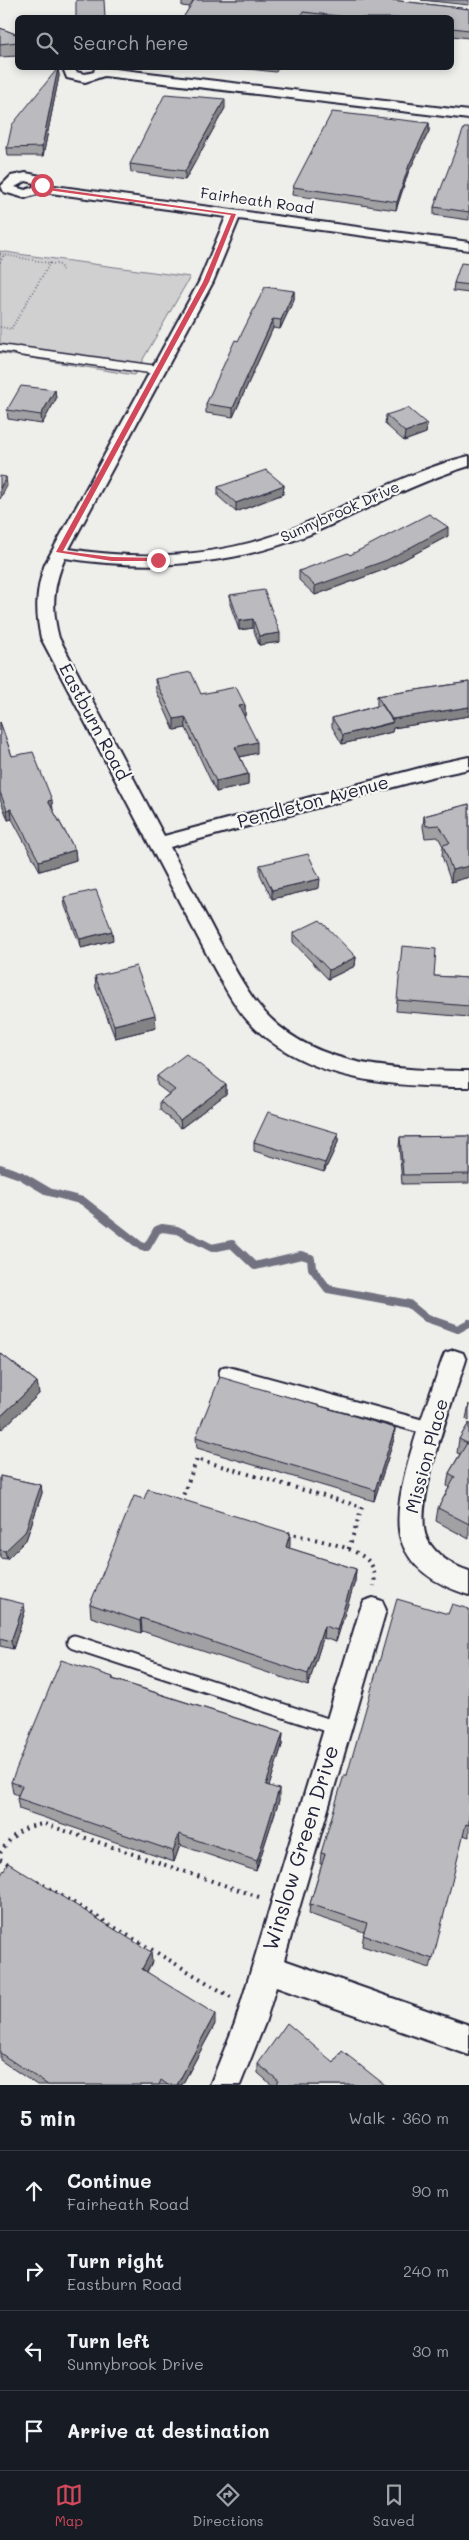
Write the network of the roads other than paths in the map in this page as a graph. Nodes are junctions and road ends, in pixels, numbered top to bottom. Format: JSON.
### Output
{"nodes":[{"id":1,"x":69,"y":70,"type":"edge"},
{"id":2,"x":101,"y":70,"type":"edge"},
{"id":3,"x":469,"y":116,"type":"edge"},
{"id":4,"x":41,"y":188,"type":"dead end"},
{"id":5,"x":234,"y":214,"type":"junction"},
{"id":6,"x":469,"y":246,"type":"edge"},
{"id":7,"x":0,"y":348,"type":"edge"},
{"id":8,"x":157,"y":370,"type":"junction"},
{"id":9,"x":469,"y":461,"type":"edge"},
{"id":10,"x":59,"y":552,"type":"junction"},
{"id":11,"x":469,"y":763,"type":"edge"},
{"id":12,"x":158,"y":844,"type":"junction"},
{"id":13,"x":469,"y":1079,"type":"edge"},
{"id":14,"x":454,"y":1360,"type":"dead end"},
{"id":15,"x":226,"y":1373,"type":"dead end"},
{"id":16,"x":433,"y":1429,"type":"junction"},
{"id":17,"x":469,"y":1583,"type":"edge"},
{"id":18,"x":373,"y":1600,"type":"road end"},
{"id":19,"x":74,"y":1642,"type":"dead end"},
{"id":20,"x":337,"y":1729,"type":"junction"},
{"id":21,"x":265,"y":1968,"type":"junction"},
{"id":22,"x":469,"y":2040,"type":"edge"},
{"id":23,"x":225,"y":2085,"type":"edge"}],
"edges":[{"from":1,"to":2,"type":"street"},
{"from":2,"to":3,"type":"street"},
{"from":4,"to":5,"type":"street","name":"Fairheath Road"},
{"from":5,"to":6,"type":"street","name":"Fairheath Road"},
{"from":5,"to":8,"type":"street","name":"Eastburn Road"},
{"from":7,"to":8,"type":"lane"},
{"from":8,"to":10,"type":"street","name":"Eastburn Road"},
{"from":9,"to":10,"type":"street","name":"Sunnybrook Drive"},
{"from":10,"to":12,"type":"street","name":"Eastburn Road"},
{"from":11,"to":12,"type":"street","name":"Pendleton Avenue"},
{"from":12,"to":13,"type":"street","name":"Eastburn Road"},
{"from":14,"to":16,"type":"street","name":"Mission Place"},
{"from":15,"to":16,"type":"lane"},
{"from":16,"to":17,"type":"street","name":"Mission Place"},
{"from":18,"to":20,"type":"street","name":"Winslow Green Drive"},
{"from":19,"to":20,"type":"lane"},
{"from":20,"to":21,"type":"street","name":"Winslow Green Drive"},
{"from":21,"to":22,"type":"street"},
{"from":21,"to":23,"type":"street","name":"Winslow Green Drive"}]}
